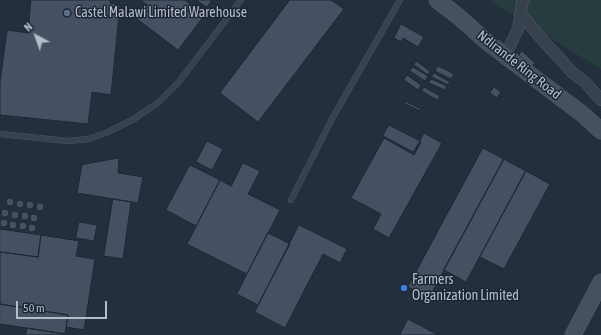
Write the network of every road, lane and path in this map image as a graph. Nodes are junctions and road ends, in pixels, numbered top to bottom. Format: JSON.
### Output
{"nodes":[{"id":1,"x":241,"y":0,"type":"edge"},
{"id":2,"x":400,"y":0,"type":"edge"},
{"id":3,"x":437,"y":0,"type":"edge"},
{"id":4,"x":523,"y":5,"type":"edge"},
{"id":5,"x":505,"y":56,"type":"junction"},
{"id":6,"x":601,"y":100,"type":"edge"},
{"id":7,"x":601,"y":131,"type":"edge"},
{"id":8,"x":0,"y":134,"type":"edge"},
{"id":9,"x":291,"y":200,"type":"dead end"},
{"id":10,"x":601,"y":282,"type":"edge"},
{"id":11,"x":573,"y":335,"type":"edge"}],
"edges":[{"from":1,"to":8,"type":"lane"},
{"from":2,"to":9,"type":"lane"},
{"from":3,"to":5,"type":"street","name":"Ndirande Ring Road"},
{"from":4,"to":5,"type":"street"},
{"from":4,"to":6,"type":"street"},
{"from":5,"to":7,"type":"street","name":"Ndirande Ring Road"},
{"from":10,"to":11,"type":"street"}]}
